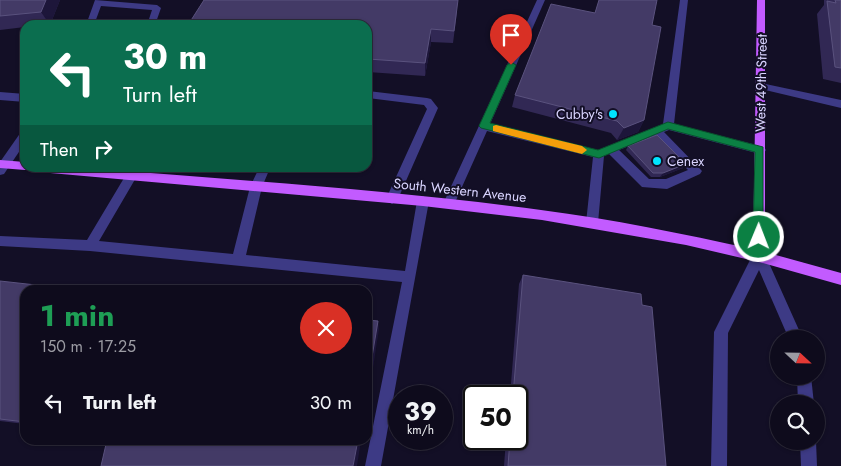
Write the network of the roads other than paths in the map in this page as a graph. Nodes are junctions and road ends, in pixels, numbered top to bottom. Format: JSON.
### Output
{"nodes":[{"id":1,"x":541,"y":0,"type":"edge"},
{"id":2,"x":684,"y":0,"type":"edge"},
{"id":3,"x":761,"y":0,"type":"edge"},
{"id":4,"x":98,"y":1,"type":"edge"},
{"id":5,"x":92,"y":20,"type":"edge"},
{"id":6,"x":153,"y":20,"type":"edge"},
{"id":7,"x":761,"y":86,"type":"junction"},
{"id":8,"x":372,"y":95,"type":"edge"},
{"id":9,"x":0,"y":96,"type":"edge"},
{"id":10,"x":20,"y":98,"type":"edge"},
{"id":11,"x":841,"y":104,"type":"edge"},
{"id":12,"x":484,"y":126,"type":"junction"},
{"id":13,"x":668,"y":126,"type":"junction"},
{"id":14,"x":656,"y":131,"type":"junction"},
{"id":15,"x":20,"y":142,"type":"edge"},
{"id":16,"x":612,"y":150,"type":"junction"},
{"id":17,"x":760,"y":150,"type":"junction"},
{"id":18,"x":599,"y":154,"type":"junction"},
{"id":19,"x":2,"y":166,"type":"edge"},
{"id":20,"x":20,"y":166,"type":"edge"},
{"id":21,"x":102,"y":172,"type":"edge"},
{"id":22,"x":262,"y":172,"type":"edge"},
{"id":23,"x":131,"y":176,"type":"junction"},
{"id":24,"x":256,"y":187,"type":"junction"},
{"id":25,"x":392,"y":199,"type":"junction"},
{"id":26,"x":423,"y":201,"type":"junction"},
{"id":27,"x":449,"y":204,"type":"junction"},
{"id":28,"x":592,"y":223,"type":"junction"},
{"id":29,"x":0,"y":241,"type":"edge"},
{"id":30,"x":90,"y":246,"type":"junction"},
{"id":31,"x":759,"y":256,"type":"junction"},
{"id":32,"x":238,"y":261,"type":"junction"},
{"id":33,"x":410,"y":277,"type":"junction"},
{"id":34,"x":841,"y":279,"type":"edge"},
{"id":35,"x":792,"y":330,"type":"edge"},
{"id":36,"x":808,"y":450,"type":"edge"},
{"id":37,"x":373,"y":466,"type":"edge"},
{"id":38,"x":719,"y":466,"type":"edge"},
{"id":39,"x":809,"y":466,"type":"edge"}],
"edges":[{"from":1,"to":12,"type":"street"},
{"from":2,"to":13,"type":"street"},
{"from":3,"to":7,"type":"main road","name":"West 49th Street"},
{"from":4,"to":5,"type":"street"},
{"from":4,"to":6,"type":"street"},
{"from":7,"to":11,"type":"street"},
{"from":7,"to":17,"type":"main road","name":"West 49th Street"},
{"from":8,"to":25,"type":"street"},
{"from":9,"to":10,"type":"street"},
{"from":12,"to":18,"type":"street"},
{"from":12,"to":27,"type":"street"},
{"from":13,"to":14,"type":"street"},
{"from":13,"to":17,"type":"street"},
{"from":14,"to":16,"type":"street"},
{"from":14,"to":16,"type":"street"},
{"from":15,"to":19,"type":"street"},
{"from":16,"to":18,"type":"street"},
{"from":17,"to":31,"type":"main road","name":"West 49th Street"},
{"from":18,"to":28,"type":"street"},
{"from":19,"to":20,"type":"main road"},
{"from":21,"to":23,"type":"main road","name":"South Western Avenue"},
{"from":22,"to":24,"type":"street"},
{"from":23,"to":24,"type":"main road","name":"South Western Avenue"},
{"from":23,"to":30,"type":"street"},
{"from":24,"to":25,"type":"main road","name":"South Western Avenue"},
{"from":24,"to":32,"type":"street"},
{"from":25,"to":26,"type":"main road","name":"South Western Avenue"},
{"from":26,"to":27,"type":"main road","name":"South Western Avenue"},
{"from":26,"to":33,"type":"street"},
{"from":27,"to":28,"type":"main road","name":"South Western Avenue"},
{"from":28,"to":31,"type":"main road","name":"South Western Avenue"},
{"from":29,"to":30,"type":"street"},
{"from":30,"to":32,"type":"street"},
{"from":31,"to":34,"type":"main road","name":"South Western Avenue"},
{"from":31,"to":35,"type":"street","name":"West 49th Street"},
{"from":31,"to":38,"type":"street","name":"West 49th Street"},
{"from":32,"to":33,"type":"street"},
{"from":33,"to":37,"type":"street"},
{"from":36,"to":39,"type":"street"}]}
